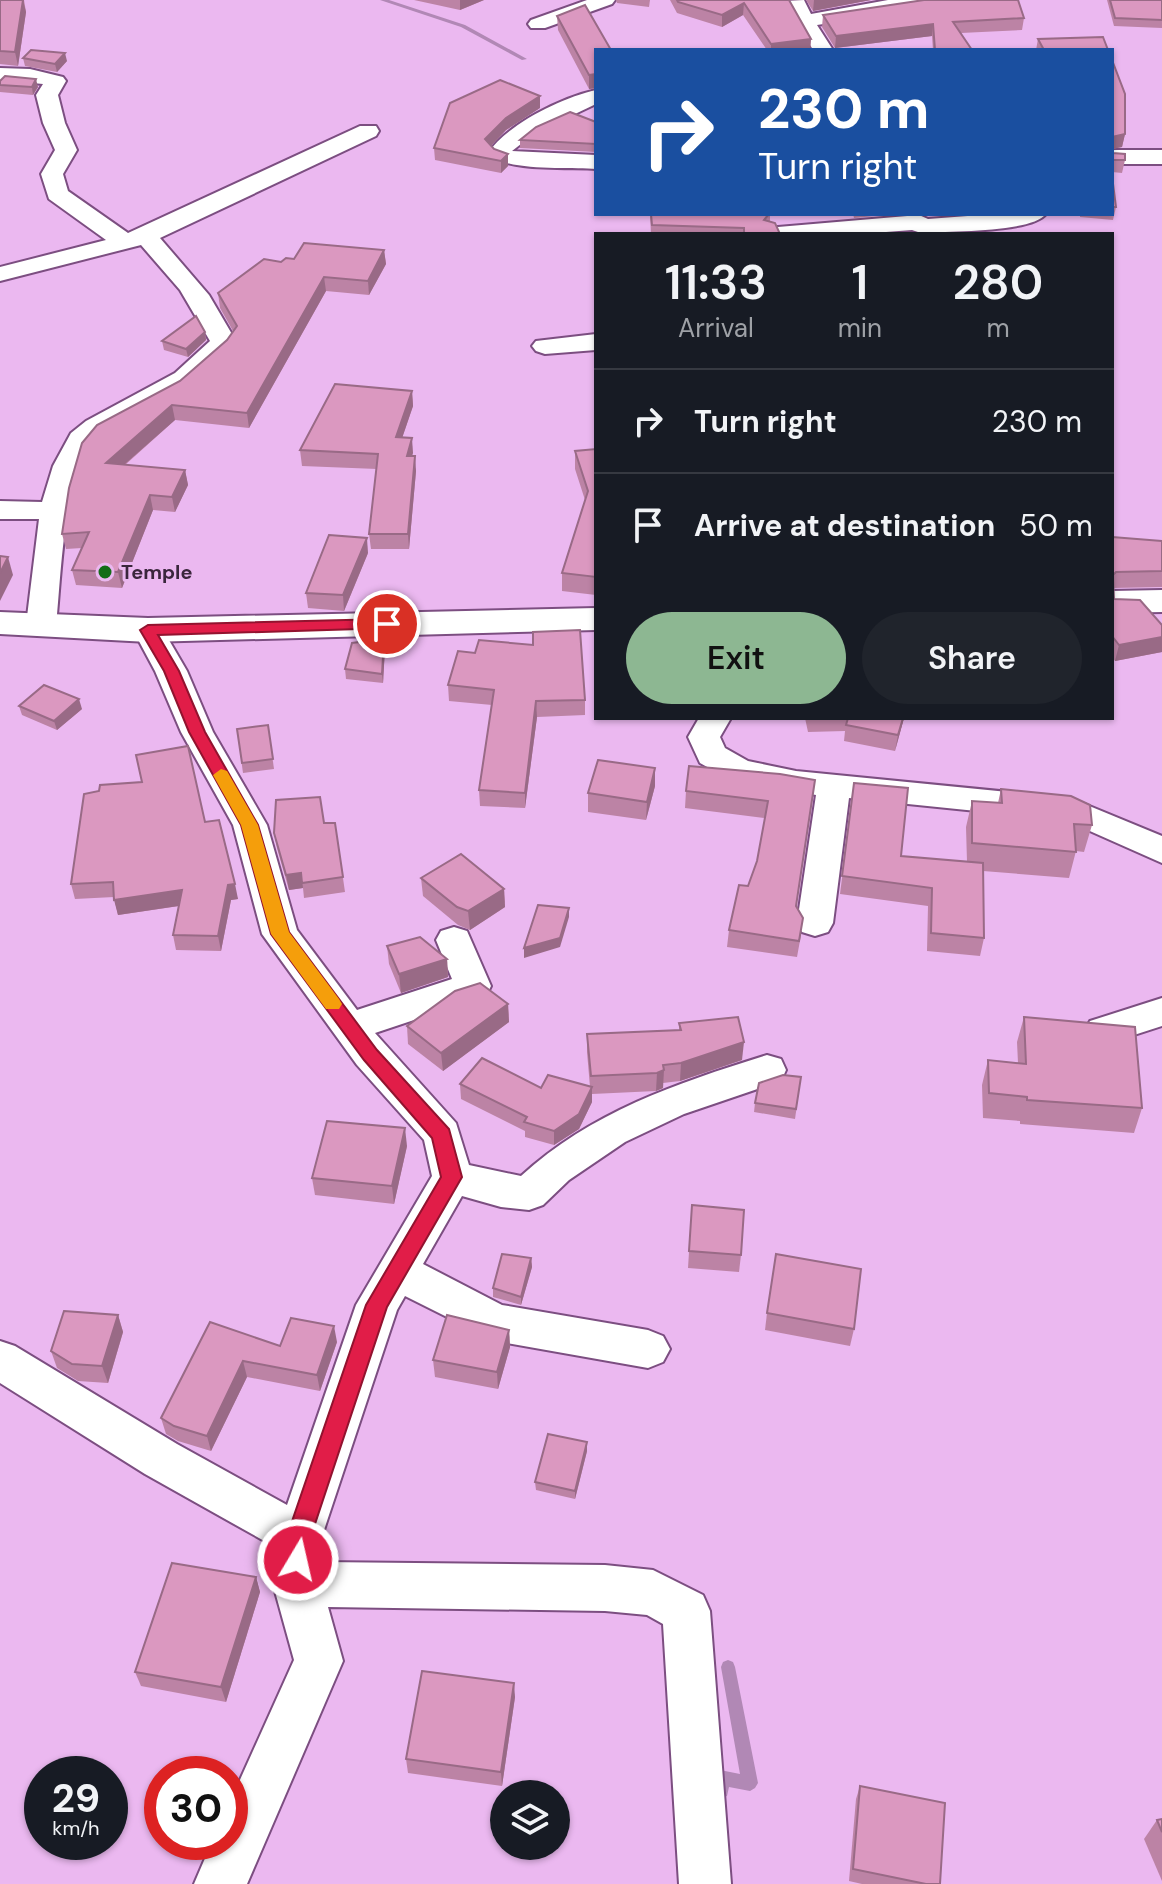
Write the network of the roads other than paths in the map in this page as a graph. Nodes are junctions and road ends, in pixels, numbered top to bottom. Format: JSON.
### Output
{"nodes":[{"id":1,"x":795,"y":0,"type":"edge"},
{"id":2,"x":941,"y":0,"type":"edge"},
{"id":3,"x":594,"y":1,"type":"edge"},
{"id":4,"x":805,"y":21,"type":"junction"},
{"id":5,"x":538,"y":24,"type":"dead end"},
{"id":6,"x":822,"y":48,"type":"edge"},
{"id":7,"x":0,"y":74,"type":"edge"},
{"id":8,"x":594,"y":97,"type":"edge"},
{"id":9,"x":368,"y":131,"type":"dead end"},
{"id":10,"x":1114,"y":157,"type":"edge"},
{"id":11,"x":1162,"y":157,"type":"edge"},
{"id":12,"x":594,"y":162,"type":"edge"},
{"id":13,"x":1029,"y":216,"type":"edge"},
{"id":14,"x":920,"y":224,"type":"edge"},
{"id":15,"x":806,"y":232,"type":"edge"},
{"id":16,"x":135,"y":239,"type":"junction"},
{"id":17,"x":0,"y":274,"type":"edge"},
{"id":18,"x":594,"y":342,"type":"edge"},
{"id":19,"x":545,"y":346,"type":"dead end"},
{"id":20,"x":0,"y":510,"type":"edge"},
{"id":21,"x":55,"y":511,"type":"junction"},
{"id":22,"x":1162,"y":601,"type":"edge"},
{"id":23,"x":1114,"y":602,"type":"edge"},
{"id":24,"x":594,"y":619,"type":"edge"},
{"id":25,"x":0,"y":623,"type":"edge"},
{"id":26,"x":41,"y":625,"type":"junction"},
{"id":27,"x":148,"y":630,"type":"junction"},
{"id":28,"x":714,"y":720,"type":"edge"},
{"id":29,"x":834,"y":786,"type":"junction"},
{"id":30,"x":1162,"y":851,"type":"edge"},
{"id":31,"x":815,"y":923,"type":"dead end"},
{"id":32,"x":454,"y":940,"type":"dead end"},
{"id":33,"x":1162,"y":1012,"type":"edge"},
{"id":34,"x":350,"y":1027,"type":"junction"},
{"id":35,"x":1103,"y":1031,"type":"edge"},
{"id":36,"x":767,"y":1070,"type":"dead end"},
{"id":37,"x":452,"y":1177,"type":"junction"},
{"id":38,"x":397,"y":1271,"type":"junction"},
{"id":39,"x":648,"y":1349,"type":"dead end"},
{"id":40,"x":0,"y":1360,"type":"edge"},
{"id":41,"x":299,"y":1536,"type":"junction"},
{"id":42,"x":297,"y":1584,"type":"junction"},
{"id":43,"x":220,"y":1884,"type":"edge"},
{"id":44,"x":705,"y":1884,"type":"edge"}],
"edges":[{"from":1,"to":4,"type":"street"},
{"from":2,"to":4,"type":"street"},
{"from":3,"to":5,"type":"street"},
{"from":4,"to":6,"type":"street"},
{"from":7,"to":16,"type":"street"},
{"from":8,"to":12,"type":"street"},
{"from":9,"to":16,"type":"street"},
{"from":10,"to":11,"type":"street"},
{"from":13,"to":14,"type":"street"},
{"from":14,"to":15,"type":"street"},
{"from":16,"to":17,"type":"street"},
{"from":16,"to":21,"type":"street"},
{"from":18,"to":19,"type":"street"},
{"from":20,"to":21,"type":"street"},
{"from":21,"to":26,"type":"street"},
{"from":22,"to":23,"type":"street"},
{"from":24,"to":27,"type":"street"},
{"from":25,"to":26,"type":"street"},
{"from":26,"to":27,"type":"street"},
{"from":27,"to":34,"type":"street"},
{"from":28,"to":29,"type":"street"},
{"from":29,"to":30,"type":"street"},
{"from":29,"to":31,"type":"street"},
{"from":32,"to":34,"type":"street"},
{"from":33,"to":35,"type":"street"},
{"from":34,"to":37,"type":"street"},
{"from":36,"to":37,"type":"street"},
{"from":37,"to":38,"type":"street"},
{"from":38,"to":39,"type":"street"},
{"from":38,"to":41,"type":"street"},
{"from":40,"to":41,"type":"street"},
{"from":41,"to":42,"type":"street"},
{"from":42,"to":43,"type":"street"},
{"from":42,"to":44,"type":"street"}]}
